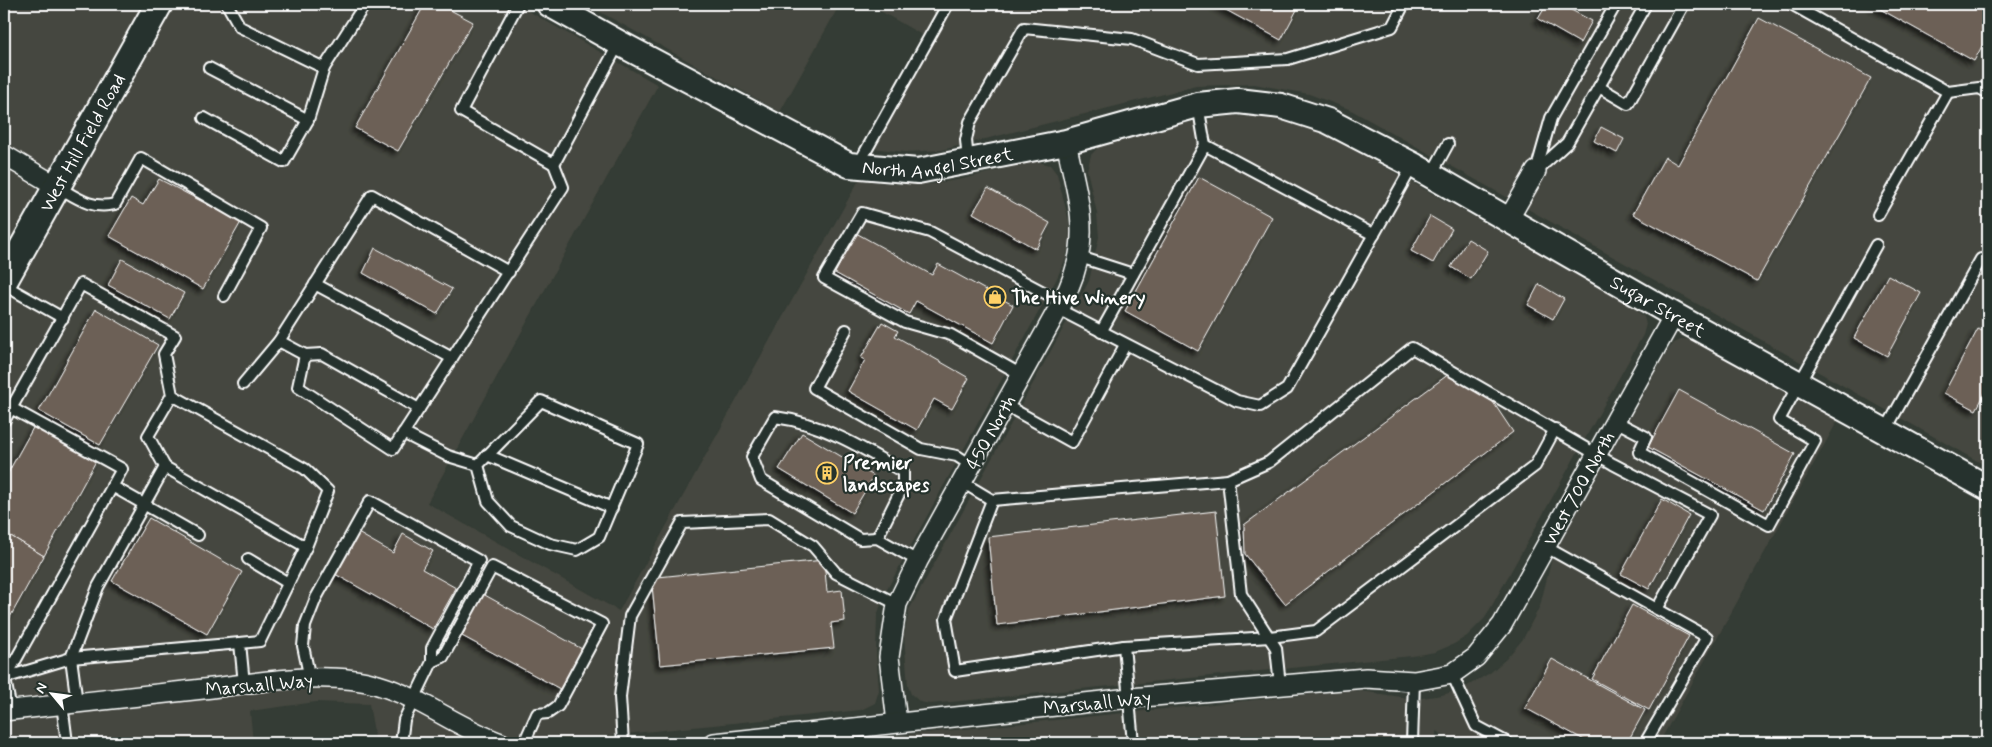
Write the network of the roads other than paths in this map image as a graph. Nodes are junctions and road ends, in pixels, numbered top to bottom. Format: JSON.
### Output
{"nodes":[{"id":1,"x":159,"y":4,"type":"edge"},
{"id":2,"x":227,"y":4,"type":"edge"},
{"id":3,"x":365,"y":4,"type":"edge"},
{"id":4,"x":518,"y":4,"type":"edge"},
{"id":5,"x":549,"y":4,"type":"edge"},
{"id":6,"x":948,"y":4,"type":"edge"},
{"id":7,"x":1404,"y":4,"type":"edge"},
{"id":8,"x":1616,"y":4,"type":"edge"},
{"id":9,"x":1646,"y":4,"type":"edge"},
{"id":10,"x":1684,"y":4,"type":"edge"},
{"id":11,"x":1791,"y":4,"type":"edge"},
{"id":12,"x":619,"y":44,"type":"junction"},
{"id":13,"x":210,"y":68,"type":"dead end"},
{"id":14,"x":324,"y":68,"type":"junction"},
{"id":15,"x":1599,"y":87,"type":"junction"},
{"id":16,"x":1948,"y":92,"type":"junction"},
{"id":17,"x":1988,"y":93,"type":"edge"},
{"id":18,"x":1198,"y":105,"type":"junction"},
{"id":19,"x":204,"y":118,"type":"dead end"},
{"id":20,"x":308,"y":120,"type":"junction"},
{"id":21,"x":1328,"y":121,"type":"joint"},
{"id":22,"x":1066,"y":142,"type":"junction"},
{"id":23,"x":1448,"y":144,"type":"dead end"},
{"id":24,"x":1205,"y":145,"type":"junction"},
{"id":25,"x":4,"y":156,"type":"edge"},
{"id":26,"x":968,"y":161,"type":"junction"},
{"id":27,"x":554,"y":164,"type":"junction"},
{"id":28,"x":858,"y":165,"type":"junction"},
{"id":29,"x":1421,"y":171,"type":"junction"},
{"id":30,"x":1536,"y":171,"type":"junction"},
{"id":31,"x":58,"y":187,"type":"junction"},
{"id":32,"x":1878,"y":215,"type":"dead end"},
{"id":33,"x":1508,"y":220,"type":"junction"},
{"id":34,"x":1374,"y":235,"type":"junction"},
{"id":35,"x":1876,"y":245,"type":"dead end"},
{"id":36,"x":1080,"y":257,"type":"junction"},
{"id":37,"x":1981,"y":259,"type":"dead end"},
{"id":38,"x":508,"y":272,"type":"junction"},
{"id":39,"x":1133,"y":274,"type":"junction"},
{"id":40,"x":4,"y":281,"type":"edge"},
{"id":41,"x":315,"y":284,"type":"junction"},
{"id":42,"x":4,"y":285,"type":"edge"},
{"id":43,"x":224,"y":296,"type":"dead end"},
{"id":44,"x":1060,"y":306,"type":"junction"},
{"id":45,"x":1674,"y":314,"type":"junction"},
{"id":46,"x":63,"y":318,"type":"junction"},
{"id":47,"x":846,"y":330,"type":"dead end"},
{"id":48,"x":1101,"y":332,"type":"junction"},
{"id":49,"x":279,"y":341,"type":"junction"},
{"id":50,"x":1125,"y":345,"type":"junction"},
{"id":51,"x":305,"y":355,"type":"junction"},
{"id":52,"x":452,"y":358,"type":"junction"},
{"id":53,"x":1022,"y":375,"type":"junction"},
{"id":54,"x":243,"y":384,"type":"dead end"},
{"id":55,"x":1799,"y":384,"type":"junction"},
{"id":56,"x":172,"y":395,"type":"junction"},
{"id":57,"x":1005,"y":405,"type":"junction"},
{"id":58,"x":11,"y":408,"type":"junction"},
{"id":59,"x":419,"y":409,"type":"junction"},
{"id":60,"x":4,"y":421,"type":"edge"},
{"id":61,"x":1615,"y":421,"type":"junction"},
{"id":62,"x":1555,"y":429,"type":"junction"},
{"id":63,"x":1885,"y":431,"type":"junction"},
{"id":64,"x":403,"y":433,"type":"junction"},
{"id":65,"x":1597,"y":454,"type":"junction"},
{"id":66,"x":487,"y":455,"type":"junction"},
{"id":67,"x":478,"y":465,"type":"junction"},
{"id":68,"x":971,"y":465,"type":"junction"},
{"id":69,"x":165,"y":467,"type":"junction"},
{"id":70,"x":1228,"y":480,"type":"junction"},
{"id":71,"x":962,"y":482,"type":"junction"},
{"id":72,"x":112,"y":486,"type":"junction"},
{"id":73,"x":1988,"y":488,"type":"edge"},
{"id":74,"x":992,"y":500,"type":"junction"},
{"id":75,"x":144,"y":504,"type":"junction"},
{"id":76,"x":612,"y":508,"type":"junction"},
{"id":77,"x":198,"y":535,"type":"dead end"},
{"id":78,"x":877,"y":538,"type":"junction"},
{"id":79,"x":306,"y":547,"type":"junction"},
{"id":80,"x":1546,"y":547,"type":"junction"},
{"id":81,"x":248,"y":560,"type":"dead end"},
{"id":82,"x":918,"y":561,"type":"junction"},
{"id":83,"x":288,"y":583,"type":"junction"},
{"id":84,"x":897,"y":604,"type":"junction"},
{"id":85,"x":1657,"y":609,"type":"junction"},
{"id":86,"x":1270,"y":637,"type":"junction"},
{"id":87,"x":240,"y":643,"type":"junction"},
{"id":88,"x":1124,"y":646,"type":"junction"},
{"id":89,"x":1476,"y":657,"type":"joint"},
{"id":90,"x":71,"y":658,"type":"junction"},
{"id":91,"x":432,"y":662,"type":"junction"},
{"id":92,"x":1452,"y":674,"type":"junction"},
{"id":93,"x":4,"y":678,"type":"edge"},
{"id":94,"x":310,"y":679,"type":"junction"},
{"id":95,"x":1414,"y":682,"type":"junction"},
{"id":96,"x":244,"y":684,"type":"junction"},
{"id":97,"x":1280,"y":685,"type":"junction"},
{"id":98,"x":1130,"y":698,"type":"junction"},
{"id":99,"x":415,"y":700,"type":"junction"},
{"id":100,"x":70,"y":704,"type":"junction"},
{"id":101,"x":8,"y":711,"type":"edge"},
{"id":102,"x":897,"y":722,"type":"junction"},
{"id":103,"x":782,"y":740,"type":"edge"},
{"id":104,"x":67,"y":743,"type":"edge"},
{"id":105,"x":401,"y":743,"type":"edge"},
{"id":106,"x":501,"y":743,"type":"edge"},
{"id":107,"x":524,"y":743,"type":"edge"},
{"id":108,"x":623,"y":743,"type":"edge"},
{"id":109,"x":714,"y":743,"type":"edge"},
{"id":110,"x":1133,"y":743,"type":"edge"},
{"id":111,"x":1412,"y":743,"type":"edge"},
{"id":112,"x":1508,"y":743,"type":"edge"},
{"id":113,"x":1645,"y":743,"type":"edge"}],
"edges":[{"from":1,"to":31,"type":"main road","name":"West Hill Field Road"},
{"from":2,"to":14,"type":"lane"},
{"from":3,"to":14,"type":"lane"},
{"from":4,"to":27,"type":"lane"},
{"from":5,"to":12,"type":"street","name":"North Angel Street"},
{"from":6,"to":28,"type":"lane"},
{"from":7,"to":26,"type":"lane"},
{"from":8,"to":30,"type":"lane"},
{"from":9,"to":15,"type":"lane"},
{"from":10,"to":15,"type":"lane"},
{"from":11,"to":16,"type":"lane"},
{"from":12,"to":27,"type":"lane"},
{"from":12,"to":28,"type":"street","name":"North Angel Street"},
{"from":13,"to":20,"type":"lane"},
{"from":14,"to":20,"type":"lane"},
{"from":15,"to":30,"type":"lane"},
{"from":16,"to":17,"type":"lane"},
{"from":16,"to":32,"type":"lane"},
{"from":18,"to":21,"type":"street","name":"North Angel Street"},
{"from":18,"to":22,"type":"street","name":"North Angel Street"},
{"from":18,"to":24,"type":"lane"},
{"from":19,"to":20,"type":"lane"},
{"from":21,"to":29,"type":"street","name":"Sugar Street"},
{"from":22,"to":26,"type":"street","name":"North Angel Street"},
{"from":22,"to":36,"type":"street","name":"450 North"},
{"from":23,"to":29,"type":"lane"},
{"from":24,"to":34,"type":"lane"},
{"from":24,"to":39,"type":"lane"},
{"from":25,"to":31,"type":"street"},
{"from":26,"to":28,"type":"street","name":"North Angel Street"},
{"from":27,"to":38,"type":"lane"},
{"from":29,"to":33,"type":"street","name":"Sugar Street"},
{"from":29,"to":34,"type":"lane"},
{"from":30,"to":33,"type":"street"},
{"from":31,"to":40,"type":"main road","name":"West Hill Field Road"},
{"from":31,"to":43,"type":"lane"},
{"from":33,"to":45,"type":"street","name":"Sugar Street"},
{"from":34,"to":50,"type":"lane"},
{"from":35,"to":55,"type":"lane"},
{"from":36,"to":39,"type":"lane"},
{"from":36,"to":44,"type":"street","name":"450 North"},
{"from":37,"to":63,"type":"lane"},
{"from":38,"to":41,"type":"lane"},
{"from":38,"to":52,"type":"lane"},
{"from":39,"to":48,"type":"lane"},
{"from":41,"to":49,"type":"lane"},
{"from":41,"to":52,"type":"lane"},
{"from":42,"to":46,"type":"lane"},
{"from":44,"to":48,"type":"lane"},
{"from":44,"to":53,"type":"street","name":"450 North"},
{"from":44,"to":53,"type":"lane"},
{"from":45,"to":55,"type":"street","name":"Sugar Street"},
{"from":45,"to":61,"type":"street","name":"West 700 North"},
{"from":46,"to":56,"type":"lane"},
{"from":46,"to":58,"type":"lane"},
{"from":47,"to":68,"type":"lane"},
{"from":48,"to":50,"type":"lane"},
{"from":49,"to":51,"type":"lane"},
{"from":49,"to":54,"type":"lane"},
{"from":50,"to":57,"type":"lane"},
{"from":51,"to":59,"type":"lane"},
{"from":51,"to":64,"type":"lane"},
{"from":52,"to":59,"type":"lane"},
{"from":53,"to":57,"type":"street","name":"450 North"},
{"from":55,"to":61,"type":"lane"},
{"from":55,"to":63,"type":"street","name":"Sugar Street"},
{"from":56,"to":69,"type":"lane"},
{"from":56,"to":79,"type":"lane"},
{"from":57,"to":68,"type":"street","name":"450 North"},
{"from":58,"to":60,"type":"lane"},
{"from":58,"to":72,"type":"lane"},
{"from":59,"to":64,"type":"lane"},
{"from":61,"to":65,"type":"street","name":"West 700 North"},
{"from":62,"to":65,"type":"lane"},
{"from":62,"to":70,"type":"lane"},
{"from":62,"to":86,"type":"lane"},
{"from":63,"to":73,"type":"street","name":"Sugar Street"},
{"from":64,"to":67,"type":"lane"},
{"from":65,"to":80,"type":"street","name":"West 700 North"},
{"from":65,"to":85,"type":"lane"},
{"from":66,"to":67,"type":"lane"},
{"from":66,"to":76,"type":"lane"},
{"from":66,"to":76,"type":"lane"},
{"from":67,"to":76,"type":"lane"},
{"from":68,"to":71,"type":"street","name":"450 North"},
{"from":69,"to":75,"type":"lane"},
{"from":69,"to":79,"type":"lane"},
{"from":70,"to":74,"type":"lane"},
{"from":70,"to":86,"type":"lane"},
{"from":71,"to":74,"type":"lane"},
{"from":71,"to":82,"type":"street","name":"450 North"},
{"from":72,"to":75,"type":"lane"},
{"from":72,"to":93,"type":"lane"},
{"from":74,"to":88,"type":"lane"},
{"from":75,"to":77,"type":"lane"},
{"from":75,"to":90,"type":"lane"},
{"from":78,"to":78,"type":"lane"},
{"from":78,"to":82,"type":"lane"},
{"from":79,"to":83,"type":"lane"},
{"from":80,"to":85,"type":"lane"},
{"from":80,"to":89,"type":"street","name":"West 700 North"},
{"from":81,"to":83,"type":"lane"},
{"from":82,"to":84,"type":"street","name":"450 North"},
{"from":83,"to":87,"type":"lane"},
{"from":84,"to":102,"type":"street","name":"450 North"},
{"from":84,"to":108,"type":"lane"},
{"from":85,"to":113,"type":"lane"},
{"from":86,"to":88,"type":"lane"},
{"from":86,"to":97,"type":"lane"},
{"from":87,"to":90,"type":"lane"},
{"from":87,"to":96,"type":"lane"},
{"from":88,"to":98,"type":"lane"},
{"from":89,"to":92,"type":"street","name":"Marshall Way"},
{"from":90,"to":93,"type":"lane"},
{"from":90,"to":100,"type":"lane"},
{"from":91,"to":94,"type":"lane"},
{"from":91,"to":99,"type":"lane"},
{"from":91,"to":107,"type":"lane"},
{"from":92,"to":95,"type":"street","name":"Marshall Way"},
{"from":92,"to":112,"type":"lane"},
{"from":93,"to":101,"type":"lane"},
{"from":94,"to":96,"type":"street","name":"Marshall Way"},
{"from":94,"to":99,"type":"street","name":"Marshall Way"},
{"from":95,"to":97,"type":"street","name":"Marshall Way"},
{"from":95,"to":111,"type":"lane"},
{"from":96,"to":100,"type":"street","name":"Marshall Way"},
{"from":97,"to":98,"type":"street","name":"Marshall Way"},
{"from":98,"to":102,"type":"street","name":"Marshall Way"},
{"from":98,"to":110,"type":"lane"},
{"from":99,"to":105,"type":"lane"},
{"from":99,"to":106,"type":"street","name":"Marshall Way"},
{"from":100,"to":101,"type":"street","name":"Marshall Way"},
{"from":100,"to":104,"type":"lane"},
{"from":102,"to":103,"type":"street","name":"Marshall Way"},
{"from":103,"to":109,"type":"street","name":"Marshall Way"}]}
